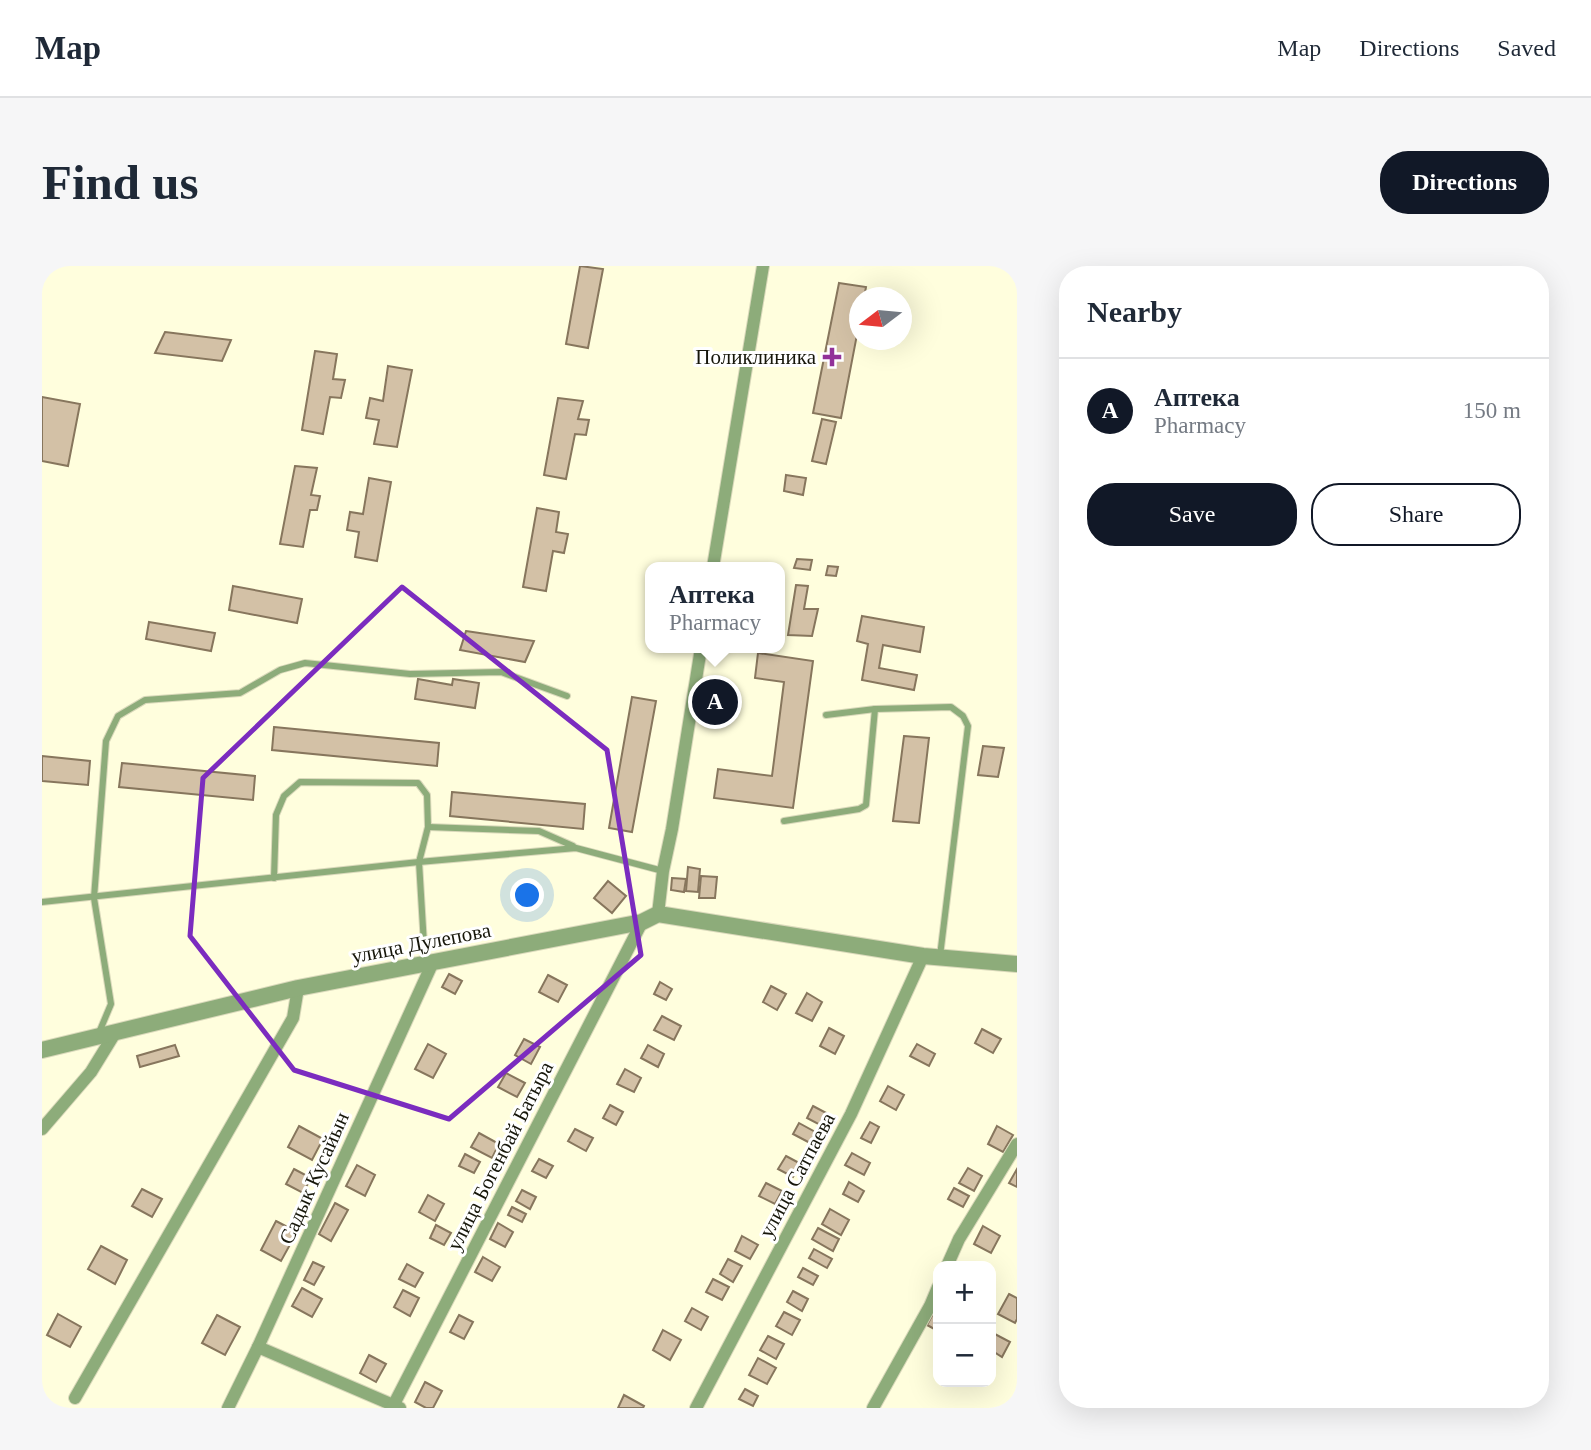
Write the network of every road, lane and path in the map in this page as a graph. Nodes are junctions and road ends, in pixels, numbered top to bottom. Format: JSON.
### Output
{"nodes":[{"id":1,"x":763,"y":266,"type":"edge"},
{"id":2,"x":714,"y":562,"type":"edge"},
{"id":3,"x":700,"y":653,"type":"edge"},
{"id":4,"x":567,"y":696,"type":"dead end"},
{"id":5,"x":875,"y":709,"type":"junction"},
{"id":6,"x":826,"y":715,"type":"dead end"},
{"id":7,"x":784,"y":821,"type":"dead end"},
{"id":8,"x":428,"y":827,"type":"junction"},
{"id":9,"x":576,"y":848,"type":"junction"},
{"id":10,"x":419,"y":862,"type":"junction"},
{"id":11,"x":663,"y":871,"type":"junction"},
{"id":12,"x":274,"y":878,"type":"junction"},
{"id":13,"x":94,"y":898,"type":"junction"},
{"id":14,"x":42,"y":902,"type":"edge"},
{"id":15,"x":657,"y":914,"type":"junction"},
{"id":16,"x":642,"y":922,"type":"junction"},
{"id":17,"x":923,"y":956,"type":"junction"},
{"id":18,"x":940,"y":957,"type":"junction"},
{"id":19,"x":429,"y":963,"type":"junction"},
{"id":20,"x":1017,"y":964,"type":"edge"},
{"id":21,"x":298,"y":988,"type":"junction"},
{"id":22,"x":115,"y":1033,"type":"junction"},
{"id":23,"x":97,"y":1037,"type":"junction"},
{"id":24,"x":42,"y":1050,"type":"edge"},
{"id":25,"x":42,"y":1129,"type":"edge"},
{"id":26,"x":1017,"y":1144,"type":"edge"},
{"id":27,"x":949,"y":1261,"type":"edge"},
{"id":28,"x":933,"y":1299,"type":"edge"},
{"id":29,"x":258,"y":1347,"type":"junction"},
{"id":30,"x":75,"y":1398,"type":"dead end"},
{"id":31,"x":396,"y":1407,"type":"edge"},
{"id":32,"x":228,"y":1408,"type":"edge"},
{"id":33,"x":696,"y":1408,"type":"edge"},
{"id":34,"x":873,"y":1408,"type":"edge"}],
"edges":[{"from":1,"to":2,"type":"street"},
{"from":3,"to":11,"type":"street"},
{"from":4,"to":13,"type":"lane"},
{"from":5,"to":6,"type":"lane"},
{"from":5,"to":7,"type":"lane"},
{"from":5,"to":18,"type":"lane"},
{"from":8,"to":9,"type":"lane"},
{"from":8,"to":10,"type":"lane"},
{"from":8,"to":12,"type":"lane"},
{"from":9,"to":10,"type":"lane"},
{"from":9,"to":11,"type":"lane"},
{"from":10,"to":12,"type":"lane"},
{"from":10,"to":19,"type":"lane"},
{"from":11,"to":15,"type":"street"},
{"from":12,"to":13,"type":"lane"},
{"from":13,"to":14,"type":"lane"},
{"from":13,"to":23,"type":"lane"},
{"from":15,"to":16,"type":"street","name":"улица Дулепова"},
{"from":15,"to":17,"type":"street"},
{"from":16,"to":19,"type":"street","name":"улица Дулепова"},
{"from":16,"to":31,"type":"street","name":"улица Богенбай Батыра"},
{"from":17,"to":18,"type":"street"},
{"from":17,"to":33,"type":"street","name":"улица Сатпаева"},
{"from":18,"to":20,"type":"street"},
{"from":19,"to":21,"type":"street","name":"улица Дулепова"},
{"from":19,"to":29,"type":"street","name":"Садык Кусайын"},
{"from":21,"to":22,"type":"street","name":"улица Дулепова"},
{"from":21,"to":30,"type":"street"},
{"from":22,"to":23,"type":"street","name":"улица Дулепова"},
{"from":22,"to":25,"type":"street"},
{"from":23,"to":24,"type":"street","name":"улица Дулепова"},
{"from":26,"to":27,"type":"street"},
{"from":28,"to":34,"type":"street"},
{"from":29,"to":31,"type":"street"},
{"from":29,"to":32,"type":"street","name":"Садык Кусайын"}]}
